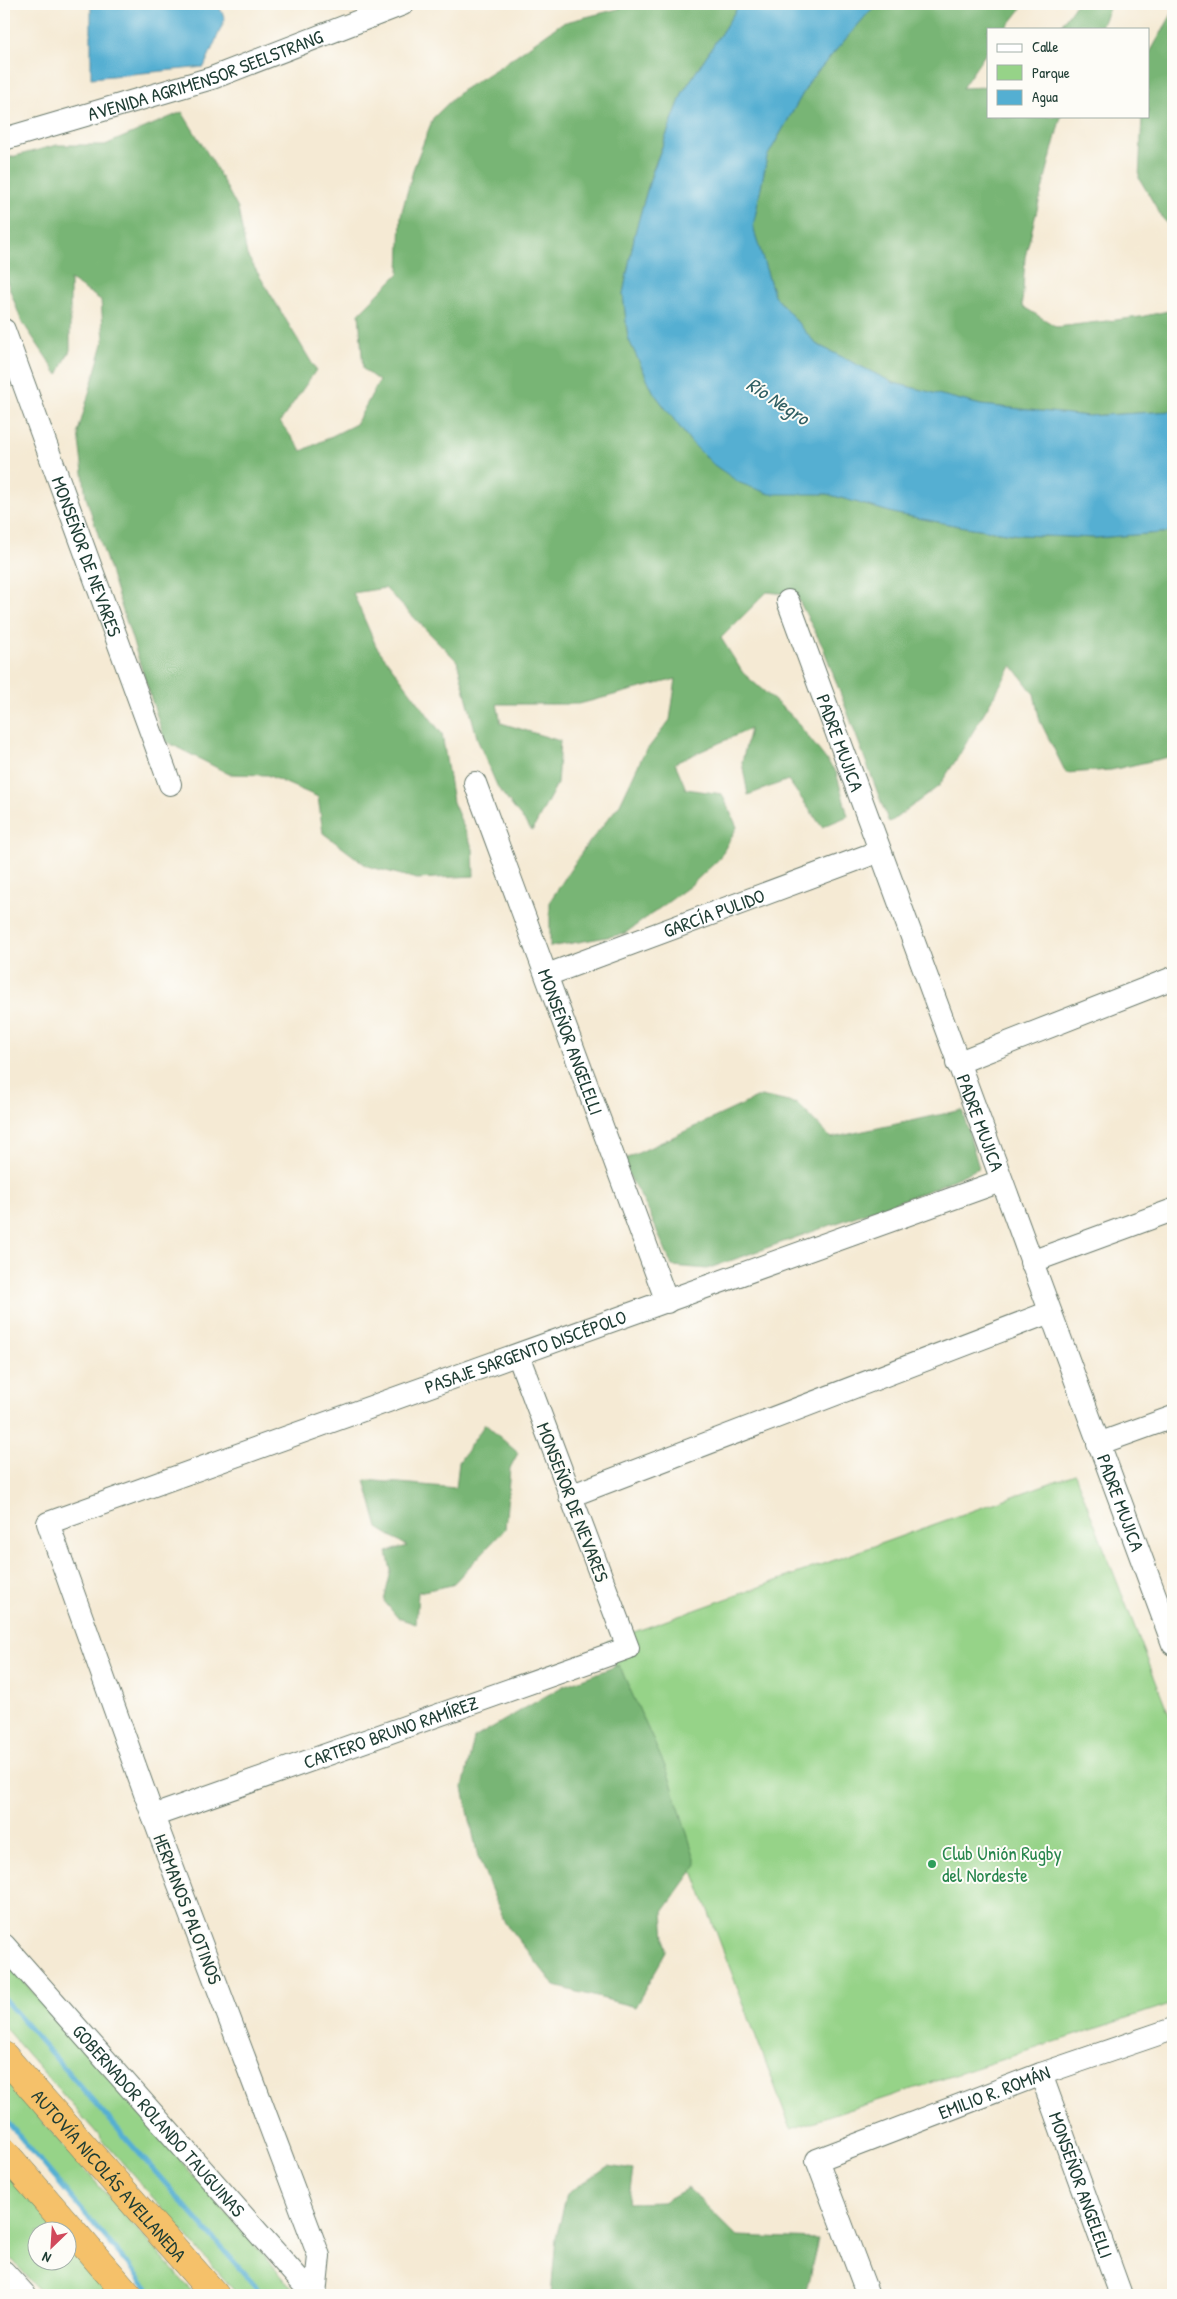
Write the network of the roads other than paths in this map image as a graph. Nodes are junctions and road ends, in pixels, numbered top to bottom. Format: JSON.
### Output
{"nodes":[{"id":1,"x":404,"y":4,"type":"edge"},
{"id":2,"x":4,"y":139,"type":"edge"},
{"id":3,"x":4,"y":330,"type":"edge"},
{"id":4,"x":788,"y":601,"type":"dead end"},
{"id":5,"x":475,"y":783,"type":"dead end"},
{"id":6,"x":170,"y":784,"type":"dead end"},
{"id":7,"x":880,"y":850,"type":"junction"},
{"id":8,"x":547,"y":975,"type":"junction"},
{"id":9,"x":1173,"y":978,"type":"edge"},
{"id":10,"x":957,"y":1063,"type":"junction"},
{"id":11,"x":1001,"y":1181,"type":"junction"},
{"id":12,"x":1173,"y":1210,"type":"edge"},
{"id":13,"x":1031,"y":1262,"type":"junction"},
{"id":14,"x":667,"y":1302,"type":"junction"},
{"id":15,"x":1050,"y":1312,"type":"junction"},
{"id":16,"x":518,"y":1356,"type":"junction"},
{"id":17,"x":1173,"y":1417,"type":"edge"},
{"id":18,"x":1098,"y":1444,"type":"junction"},
{"id":19,"x":570,"y":1496,"type":"junction"},
{"id":20,"x":48,"y":1523,"type":"joint"},
{"id":21,"x":1173,"y":1644,"type":"edge"},
{"id":22,"x":628,"y":1648,"type":"joint"},
{"id":23,"x":153,"y":1816,"type":"junction"},
{"id":24,"x":4,"y":1945,"type":"edge"},
{"id":25,"x":1173,"y":2029,"type":"edge"},
{"id":26,"x":4,"y":2056,"type":"edge"},
{"id":27,"x":1041,"y":2074,"type":"junction"},
{"id":28,"x":4,"y":2152,"type":"edge"},
{"id":29,"x":4,"y":2272,"type":"edge"},
{"id":30,"x":24,"y":2295,"type":"edge"},
{"id":31,"x":128,"y":2295,"type":"edge"},
{"id":32,"x":215,"y":2295,"type":"edge"},
{"id":33,"x":314,"y":2295,"type":"edge"},
{"id":34,"x":868,"y":2295,"type":"edge"},
{"id":35,"x":1120,"y":2295,"type":"edge"}],
"edges":[{"from":1,"to":2,"type":"street","name":"AVENIDA AGRIMENSOR SEELSTRANG"},
{"from":3,"to":6,"type":"street","name":"MONSEÑOR DE NEVARES"},
{"from":4,"to":7,"type":"street","name":"PADRE MUJICA"},
{"from":5,"to":8,"type":"street","name":"MONSEÑOR ANGELELLI"},
{"from":7,"to":8,"type":"street","name":"GARCÍA PULIDO"},
{"from":7,"to":10,"type":"street","name":"PADRE MUJICA"},
{"from":8,"to":14,"type":"street","name":"MONSEÑOR ANGELELLI"},
{"from":9,"to":10,"type":"street"},
{"from":10,"to":11,"type":"street","name":"PADRE MUJICA"},
{"from":11,"to":13,"type":"street","name":"PADRE MUJICA"},
{"from":11,"to":14,"type":"street","name":"PASAJE SARGENTO DISCÉPOLO"},
{"from":12,"to":13,"type":"street"},
{"from":13,"to":15,"type":"street","name":"PADRE MUJICA"},
{"from":14,"to":16,"type":"street","name":"PASAJE SARGENTO DISCÉPOLO"},
{"from":15,"to":18,"type":"street","name":"PADRE MUJICA"},
{"from":15,"to":19,"type":"street"},
{"from":16,"to":19,"type":"street","name":"MONSEÑOR DE NEVARES"},
{"from":16,"to":20,"type":"street","name":"PASAJE SARGENTO DISCÉPOLO"},
{"from":17,"to":18,"type":"street"},
{"from":18,"to":21,"type":"street","name":"PADRE MUJICA"},
{"from":19,"to":22,"type":"street","name":"MONSEÑOR DE NEVARES"},
{"from":20,"to":23,"type":"street","name":"HERMANOS PALOTINOS"},
{"from":22,"to":23,"type":"street","name":"CARTERO BRUNO RAMÍREZ"},
{"from":23,"to":33,"type":"street","name":"HERMANOS PALOTINOS"},
{"from":24,"to":33,"type":"street","name":"GOBERNADOR ROLANDO TAUGUINAS"},
{"from":25,"to":27,"type":"street","name":"EMILIO R. ROMÁN"},
{"from":26,"to":32,"type":"highway","name":"AUTOVÍA NICOLÁS AVELLANEDA"},
{"from":27,"to":34,"type":"street","name":"EMILIO R. ROMÁN"},
{"from":27,"to":35,"type":"street","name":"MONSEÑOR ANGELELLI"},
{"from":28,"to":31,"type":"highway"},
{"from":29,"to":30,"type":"street"}]}
